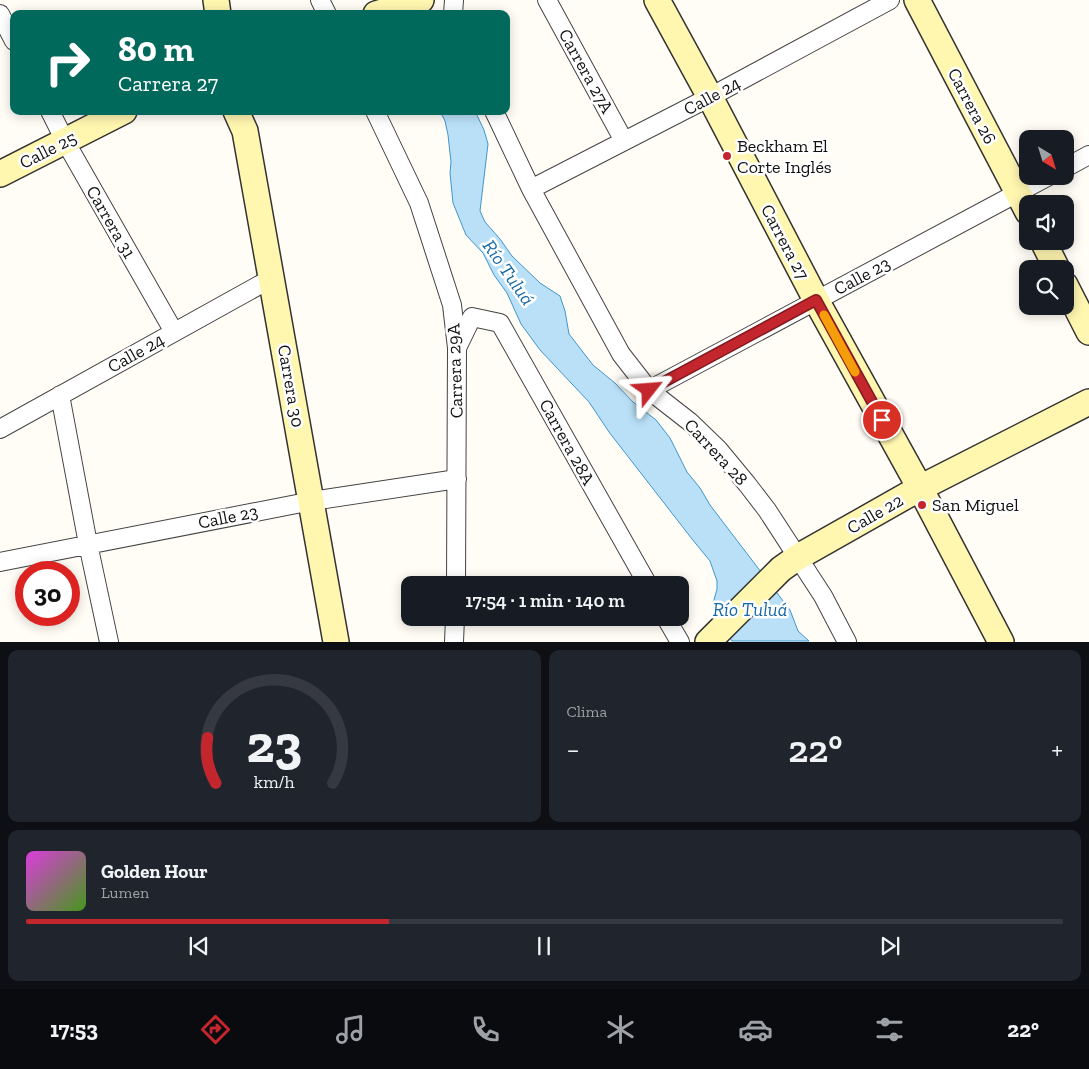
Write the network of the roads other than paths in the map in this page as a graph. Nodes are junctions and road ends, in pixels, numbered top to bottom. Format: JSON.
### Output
{"nodes":[{"id":1,"x":421,"y":0,"type":"edge"},
{"id":2,"x":547,"y":0,"type":"edge"},
{"id":3,"x":657,"y":0,"type":"edge"},
{"id":4,"x":890,"y":0,"type":"edge"},
{"id":5,"x":917,"y":0,"type":"edge"},
{"id":6,"x":389,"y":10,"type":"edge"},
{"id":7,"x":0,"y":14,"type":"edge"},
{"id":8,"x":10,"y":33,"type":"edge"},
{"id":9,"x":710,"y":97,"type":"junction"},
{"id":10,"x":52,"y":115,"type":"edge"},
{"id":11,"x":116,"y":115,"type":"edge"},
{"id":12,"x":377,"y":115,"type":"edge"},
{"id":13,"x":496,"y":115,"type":"edge"},
{"id":14,"x":243,"y":118,"type":"edge"},
{"id":15,"x":65,"y":141,"type":"junction"},
{"id":16,"x":624,"y":141,"type":"junction"},
{"id":17,"x":1089,"y":156,"type":"edge"},
{"id":18,"x":1074,"y":164,"type":"edge"},
{"id":19,"x":0,"y":174,"type":"edge"},
{"id":20,"x":1040,"y":185,"type":"edge"},
{"id":21,"x":531,"y":189,"type":"junction"},
{"id":22,"x":1019,"y":195,"type":"edge"},
{"id":23,"x":1030,"y":195,"type":"edge"},
{"id":24,"x":1019,"y":204,"type":"edge"},
{"id":25,"x":272,"y":278,"type":"junction"},
{"id":26,"x":816,"y":300,"type":"junction"},
{"id":27,"x":1074,"y":303,"type":"edge"},
{"id":28,"x":174,"y":332,"type":"junction"},
{"id":29,"x":1089,"y":332,"type":"edge"},
{"id":30,"x":457,"y":348,"type":"junction"},
{"id":31,"x":649,"y":390,"type":"junction"},
{"id":32,"x":60,"y":395,"type":"junction"},
{"id":33,"x":1089,"y":402,"type":"edge"},
{"id":34,"x":0,"y":429,"type":"edge"},
{"id":35,"x":457,"y":479,"type":"junction"},
{"id":36,"x":920,"y":488,"type":"junction"},
{"id":37,"x":312,"y":501,"type":"junction"},
{"id":38,"x":88,"y":544,"type":"junction"},
{"id":39,"x":0,"y":562,"type":"edge"},
{"id":40,"x":790,"y":563,"type":"junction"},
{"id":41,"x":456,"y":576,"type":"edge"},
{"id":42,"x":643,"y":576,"type":"edge"},
{"id":43,"x":455,"y":626,"type":"edge"},
{"id":44,"x":671,"y":626,"type":"edge"},
{"id":45,"x":712,"y":636,"type":"edge"},
{"id":46,"x":109,"y":642,"type":"edge"},
{"id":47,"x":336,"y":642,"type":"edge"},
{"id":48,"x":454,"y":642,"type":"edge"},
{"id":49,"x":680,"y":642,"type":"edge"},
{"id":50,"x":847,"y":642,"type":"edge"},
{"id":51,"x":1001,"y":642,"type":"edge"}],
"edges":[{"from":1,"to":6,"type":"street"},
{"from":2,"to":16,"type":"street","name":"Carrera 27A"},
{"from":3,"to":9,"type":"street","name":"Carrera 27"},
{"from":4,"to":9,"type":"street","name":"Calle 24"},
{"from":5,"to":22,"type":"street","name":"Carrera 26"},
{"from":7,"to":8,"type":"street"},
{"from":9,"to":16,"type":"street","name":"Calle 24"},
{"from":9,"to":26,"type":"street","name":"Carrera 27"},
{"from":10,"to":15,"type":"street","name":"Carrera 31"},
{"from":11,"to":15,"type":"street","name":"Calle 25"},
{"from":12,"to":30,"type":"street","name":"Carrera 29A"},
{"from":13,"to":21,"type":"street","name":"Carrera 28"},
{"from":14,"to":25,"type":"street","name":"Carrera 30"},
{"from":15,"to":19,"type":"street","name":"Calle 25"},
{"from":15,"to":28,"type":"street","name":"Carrera 31"},
{"from":16,"to":21,"type":"street","name":"Calle 24"},
{"from":17,"to":18,"type":"street"},
{"from":20,"to":23,"type":"street","name":"Calle 23"},
{"from":21,"to":31,"type":"street","name":"Carrera 28"},
{"from":24,"to":26,"type":"street","name":"Calle 23"},
{"from":25,"to":28,"type":"street","name":"Calle 24"},
{"from":25,"to":37,"type":"street","name":"Carrera 30"},
{"from":26,"to":31,"type":"street","name":"Calle 23"},
{"from":26,"to":36,"type":"street","name":"Carrera 27"},
{"from":27,"to":29,"type":"street"},
{"from":28,"to":32,"type":"street","name":"Calle 24"},
{"from":30,"to":35,"type":"street","name":"Carrera 29A"},
{"from":30,"to":42,"type":"street","name":"Carrera 28A"},
{"from":31,"to":40,"type":"street","name":"Carrera 28"},
{"from":32,"to":34,"type":"street","name":"Calle 24"},
{"from":32,"to":38,"type":"street"},
{"from":33,"to":36,"type":"street","name":"Calle 22"},
{"from":35,"to":37,"type":"street","name":"Calle 23"},
{"from":35,"to":41,"type":"street","name":"Carrera 29A"},
{"from":36,"to":40,"type":"street","name":"Calle 22"},
{"from":36,"to":51,"type":"street","name":"Carrera 27"},
{"from":37,"to":38,"type":"street","name":"Calle 23"},
{"from":37,"to":47,"type":"street","name":"Carrera 30"},
{"from":38,"to":39,"type":"street","name":"Calle 23"},
{"from":38,"to":46,"type":"street"},
{"from":40,"to":45,"type":"street","name":"Calle 22"},
{"from":40,"to":50,"type":"street","name":"Carrera 28"},
{"from":43,"to":48,"type":"street"},
{"from":44,"to":49,"type":"street"}]}
